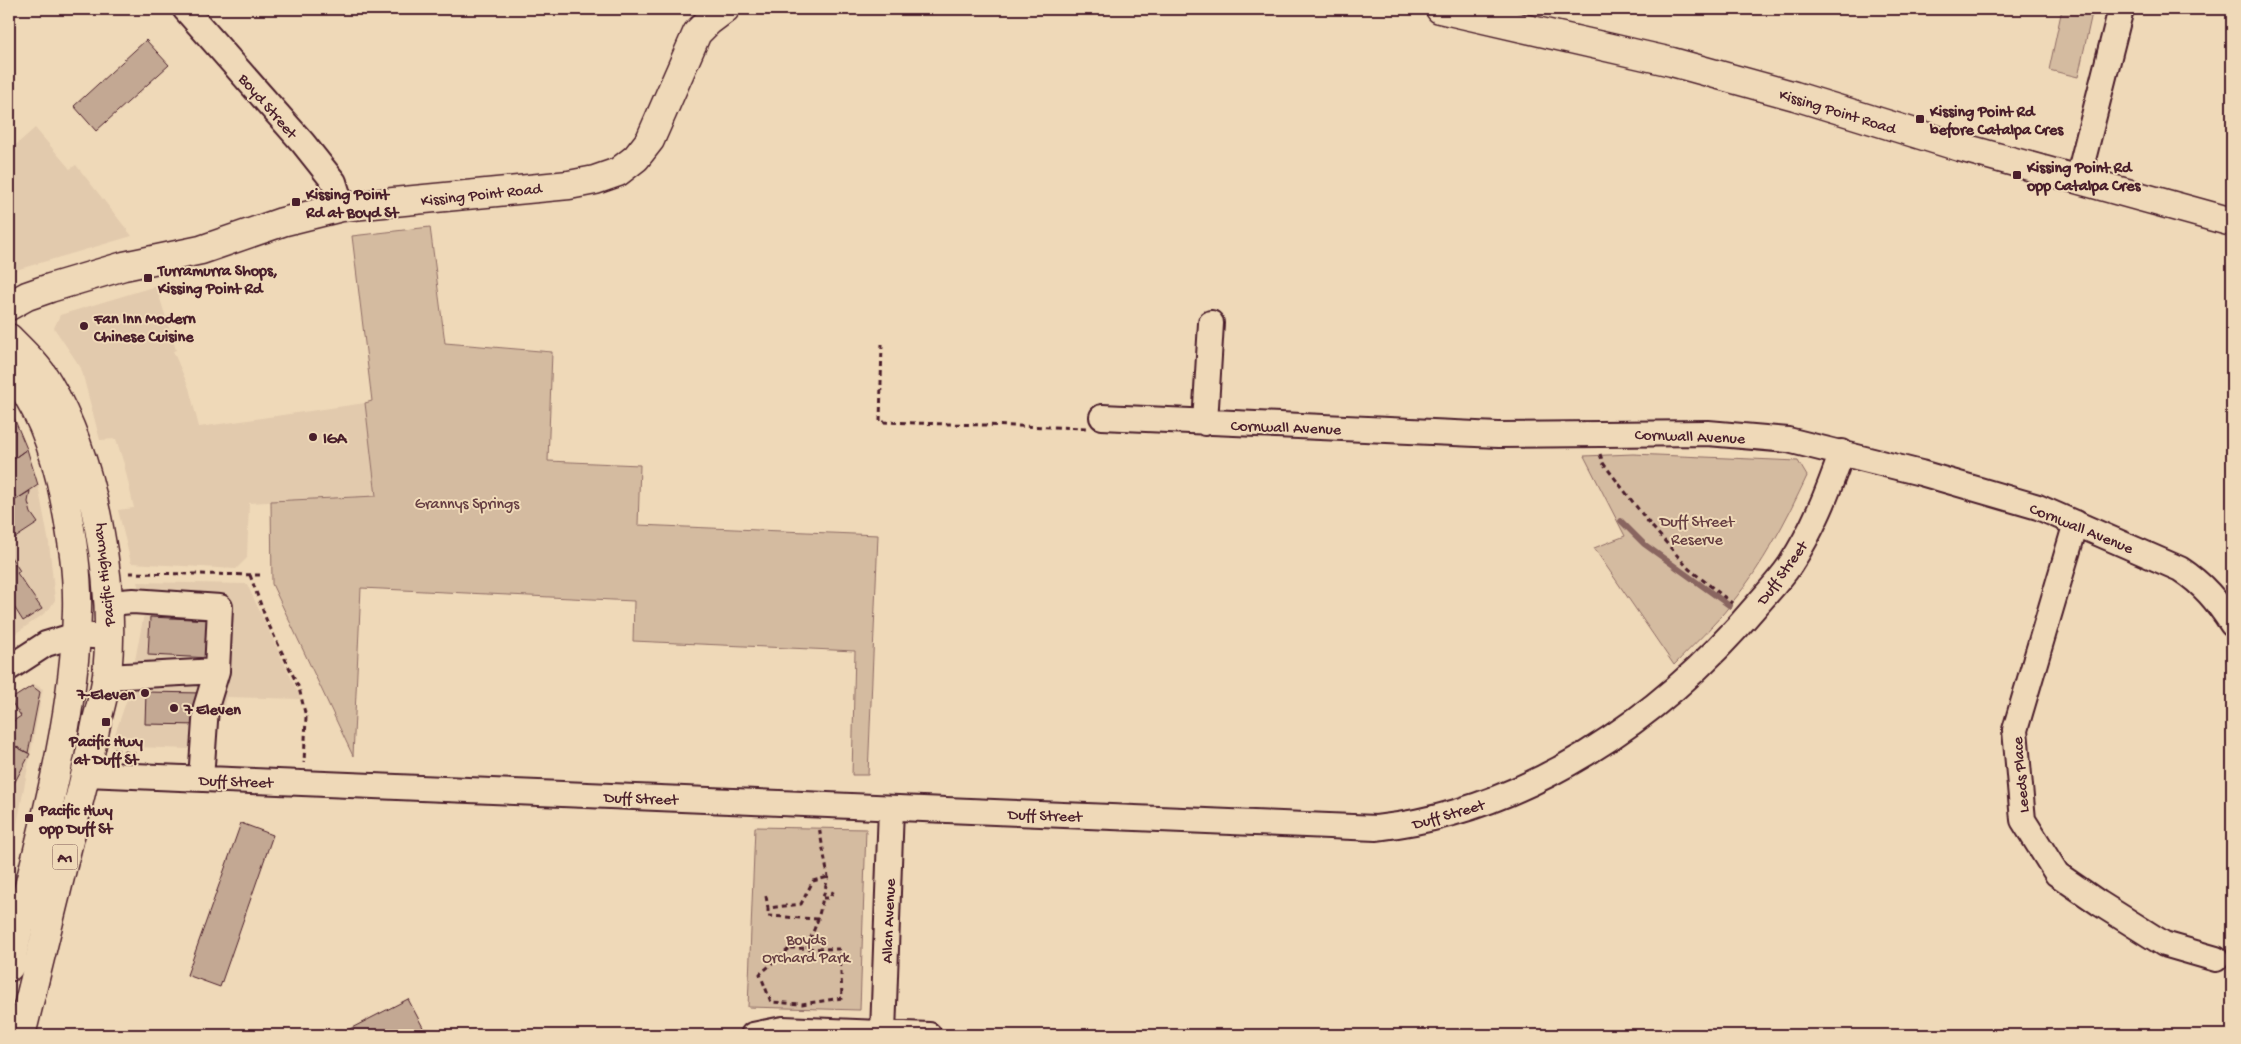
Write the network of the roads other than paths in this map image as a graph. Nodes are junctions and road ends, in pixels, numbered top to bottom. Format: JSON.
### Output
{"nodes":[{"id":1,"x":185,"y":9,"type":"edge"},
{"id":2,"x":1440,"y":9,"type":"edge"},
{"id":3,"x":2121,"y":9,"type":"edge"},
{"id":4,"x":723,"y":10,"type":"edge"},
{"id":5,"x":2078,"y":179,"type":"junction"},
{"id":6,"x":342,"y":207,"type":"junction"},
{"id":7,"x":2232,"y":222,"type":"edge"},
{"id":8,"x":9,"y":306,"type":"edge"},
{"id":9,"x":1211,"y":324,"type":"dead end"},
{"id":10,"x":9,"y":338,"type":"edge"},
{"id":11,"x":9,"y":370,"type":"edge"},
{"id":12,"x":1102,"y":416,"type":"road end"},
{"id":13,"x":1205,"y":423,"type":"junction"},
{"id":14,"x":1842,"y":452,"type":"junction"},
{"id":15,"x":2076,"y":524,"type":"junction"},
{"id":16,"x":109,"y":603,"type":"junction"},
{"id":17,"x":2232,"y":624,"type":"edge"},
{"id":18,"x":76,"y":635,"type":"junction"},
{"id":19,"x":109,"y":637,"type":"junction"},
{"id":20,"x":9,"y":668,"type":"edge"},
{"id":21,"x":217,"y":671,"type":"junction"},
{"id":22,"x":107,"y":677,"type":"junction"},
{"id":23,"x":86,"y":774,"type":"junction"},
{"id":24,"x":201,"y":779,"type":"junction"},
{"id":25,"x":891,"y":808,"type":"junction"},
{"id":26,"x":2216,"y":959,"type":"dead end"},
{"id":27,"x":9,"y":967,"type":"edge"},
{"id":28,"x":883,"y":1033,"type":"junction"},
{"id":29,"x":21,"y":1035,"type":"edge"},
{"id":30,"x":753,"y":1035,"type":"edge"},
{"id":31,"x":929,"y":1035,"type":"edge"}],
"edges":[{"from":1,"to":6,"type":"street","name":"Boyd Street"},
{"from":2,"to":5,"type":"main road","name":"Kissing Point Road"},
{"from":3,"to":5,"type":"street"},
{"from":4,"to":6,"type":"main road","name":"Kissing Point Road"},
{"from":5,"to":7,"type":"main road","name":"Kissing Point Road"},
{"from":6,"to":8,"type":"main road","name":"Kissing Point Road"},
{"from":9,"to":13,"type":"street"},
{"from":10,"to":16,"type":"main road","name":"Pacific Highway","number":"A1"},
{"from":11,"to":18,"type":"main road","name":"Pacific Highway","number":"A1"},
{"from":12,"to":13,"type":"street","name":"Cornwall Avenue"},
{"from":13,"to":14,"type":"street","name":"Cornwall Avenue"},
{"from":14,"to":15,"type":"street","name":"Cornwall Avenue"},
{"from":14,"to":25,"type":"street","name":"Duff Street"},
{"from":15,"to":17,"type":"street","name":"Cornwall Avenue"},
{"from":15,"to":26,"type":"street","name":"Leeds Place"},
{"from":16,"to":19,"type":"main road","name":"Pacific Highway","number":"A1"},
{"from":16,"to":21,"type":"street"},
{"from":18,"to":19,"type":"street"},
{"from":18,"to":20,"type":"street"},
{"from":18,"to":27,"type":"main road","name":"Pacific Highway","number":"A1"},
{"from":19,"to":22,"type":"main road","name":"Pacific Highway","number":"A1"},
{"from":21,"to":22,"type":"street"},
{"from":21,"to":24,"type":"street"},
{"from":22,"to":23,"type":"main road","name":"Pacific Highway","number":"A1"},
{"from":23,"to":24,"type":"street","name":"Duff Street"},
{"from":23,"to":29,"type":"main road","name":"Pacific Highway","number":"A1"},
{"from":24,"to":25,"type":"street","name":"Duff Street"},
{"from":25,"to":28,"type":"street","name":"Allan Avenue"},
{"from":28,"to":30,"type":"street"},
{"from":28,"to":31,"type":"street"}]}
